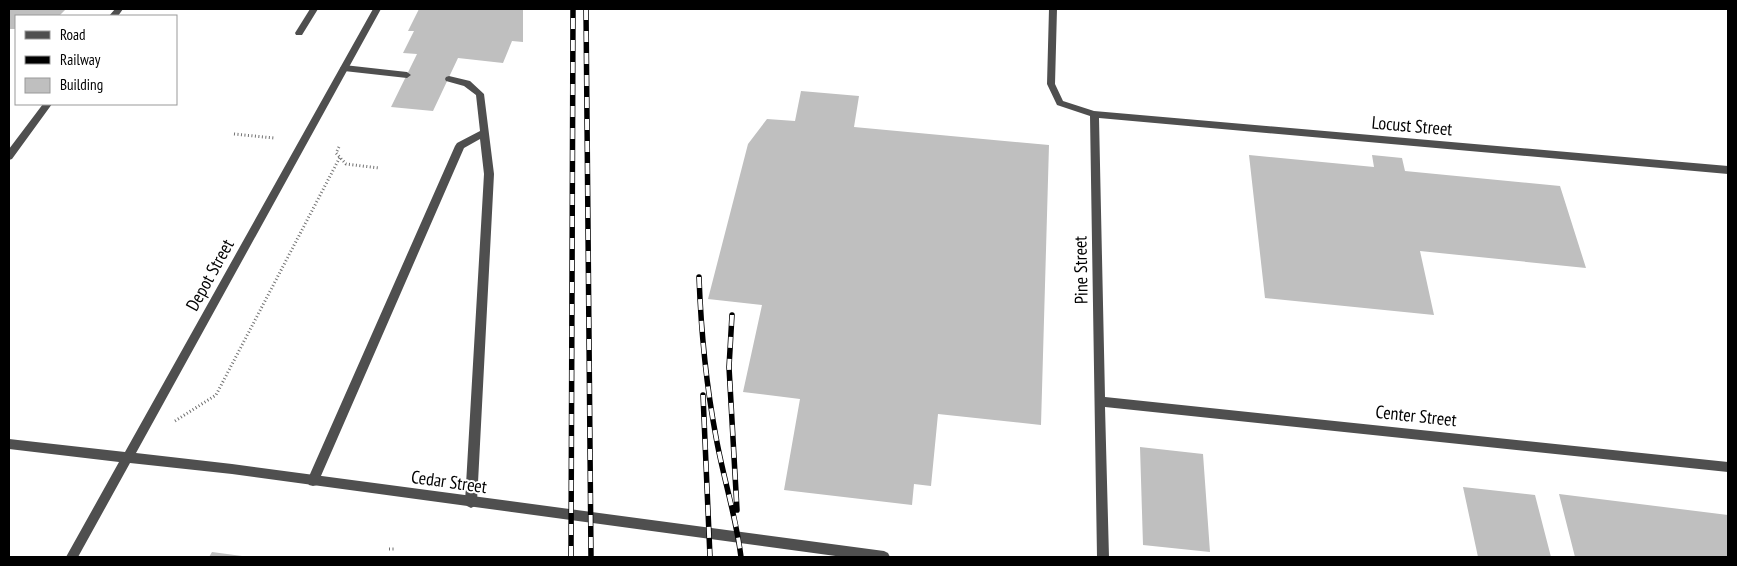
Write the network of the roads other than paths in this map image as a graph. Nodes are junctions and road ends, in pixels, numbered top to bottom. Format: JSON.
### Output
{"nodes":[{"id":1,"x":314,"y":9,"type":"edge"},
{"id":2,"x":377,"y":9,"type":"edge"},
{"id":3,"x":1053,"y":9,"type":"edge"},
{"id":4,"x":299,"y":33,"type":"dead end"},
{"id":5,"x":344,"y":68,"type":"junction"},
{"id":6,"x":407,"y":75,"type":"dead end"},
{"id":7,"x":449,"y":80,"type":"dead end"},
{"id":8,"x":47,"y":105,"type":"edge"},
{"id":9,"x":1094,"y":114,"type":"junction"},
{"id":10,"x":485,"y":132,"type":"junction"},
{"id":11,"x":9,"y":156,"type":"edge"},
{"id":12,"x":1728,"y":170,"type":"edge"},
{"id":13,"x":1100,"y":401,"type":"junction"},
{"id":14,"x":9,"y":444,"type":"edge"},
{"id":15,"x":129,"y":457,"type":"junction"},
{"id":16,"x":1728,"y":467,"type":"edge"},
{"id":17,"x":313,"y":481,"type":"junction"},
{"id":18,"x":471,"y":502,"type":"junction"},
{"id":19,"x":72,"y":557,"type":"edge"},
{"id":20,"x":884,"y":557,"type":"edge"},
{"id":21,"x":1102,"y":557,"type":"edge"}],
"edges":[{"from":1,"to":4,"type":"street"},
{"from":2,"to":5,"type":"street","name":"Depot Street"},
{"from":3,"to":9,"type":"street"},
{"from":5,"to":6,"type":"street"},
{"from":5,"to":15,"type":"street","name":"Depot Street"},
{"from":7,"to":10,"type":"street"},
{"from":8,"to":11,"type":"street"},
{"from":9,"to":12,"type":"street","name":"Locust Street"},
{"from":9,"to":13,"type":"street","name":"Pine Street"},
{"from":10,"to":17,"type":"street"},
{"from":10,"to":18,"type":"street"},
{"from":13,"to":16,"type":"street","name":"Center Street"},
{"from":13,"to":21,"type":"street","name":"Pine Street"},
{"from":14,"to":15,"type":"street","name":"Cedar Street"},
{"from":15,"to":17,"type":"street","name":"Cedar Street"},
{"from":15,"to":19,"type":"street","name":"Depot Street"},
{"from":17,"to":18,"type":"street","name":"Cedar Street"},
{"from":18,"to":20,"type":"street","name":"Cedar Street"}]}
